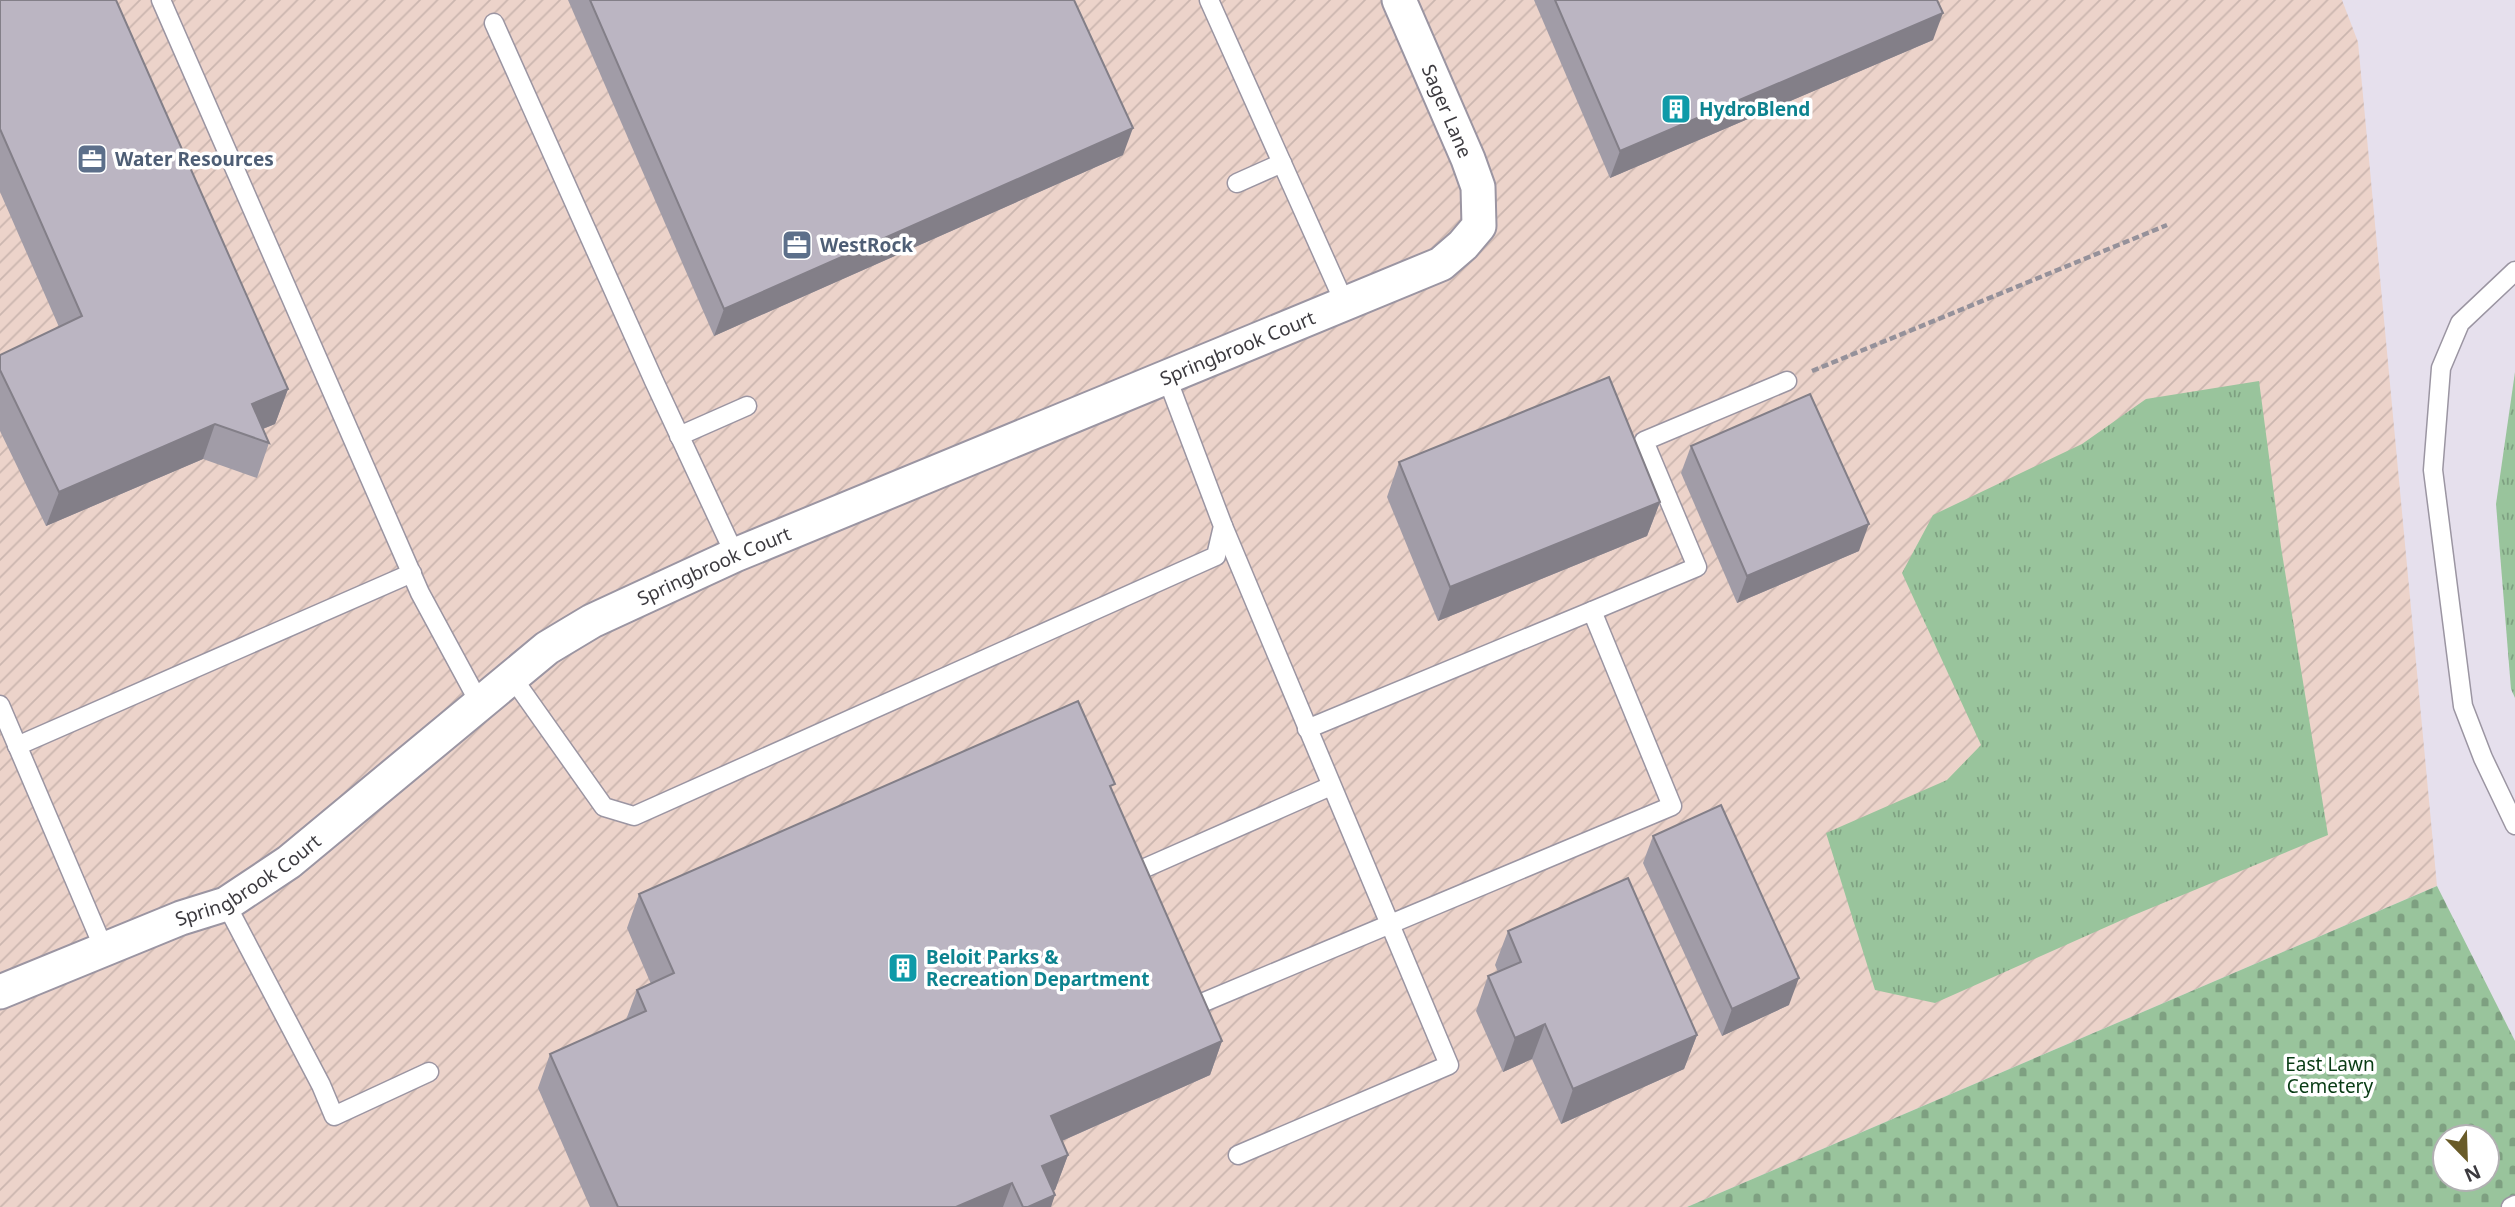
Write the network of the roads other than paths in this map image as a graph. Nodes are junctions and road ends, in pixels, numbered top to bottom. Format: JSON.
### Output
{"nodes":[{"id":1,"x":161,"y":0,"type":"edge"},
{"id":2,"x":1209,"y":0,"type":"edge"},
{"id":3,"x":1399,"y":0,"type":"edge"},
{"id":4,"x":494,"y":23,"type":"dead end"},
{"id":5,"x":1282,"y":163,"type":"junction"},
{"id":6,"x":1237,"y":183,"type":"dead end"},
{"id":7,"x":1479,"y":226,"type":"joint"},
{"id":8,"x":2515,"y":271,"type":"edge"},
{"id":9,"x":1345,"y":304,"type":"junction"},
{"id":10,"x":1167,"y":378,"type":"junction"},
{"id":11,"x":1787,"y":381,"type":"road end"},
{"id":12,"x":747,"y":406,"type":"dead end"},
{"id":13,"x":679,"y":436,"type":"junction"},
{"id":14,"x":1223,"y":526,"type":"junction"},
{"id":15,"x":735,"y":555,"type":"junction"},
{"id":16,"x":412,"y":573,"type":"junction"},
{"id":17,"x":1592,"y":611,"type":"junction"},
{"id":18,"x":512,"y":677,"type":"junction"},
{"id":19,"x":480,"y":704,"type":"junction"},
{"id":20,"x":0,"y":705,"type":"edge"},
{"id":21,"x":1307,"y":729,"type":"junction"},
{"id":22,"x":17,"y":746,"type":"junction"},
{"id":23,"x":1331,"y":786,"type":"junction"},
{"id":24,"x":2515,"y":825,"type":"edge"},
{"id":25,"x":1129,"y":875,"type":"edge"},
{"id":26,"x":226,"y":904,"type":"junction"},
{"id":27,"x":1390,"y":925,"type":"junction"},
{"id":28,"x":104,"y":949,"type":"junction"},
{"id":29,"x":0,"y":992,"type":"edge"},
{"id":30,"x":1197,"y":1005,"type":"edge"},
{"id":31,"x":429,"y":1072,"type":"dead end"},
{"id":32,"x":1238,"y":1155,"type":"dead end"}],
"edges":[{"from":1,"to":16,"type":"lane"},
{"from":2,"to":5,"type":"lane"},
{"from":3,"to":7,"type":"street","name":"Sager Lane"},
{"from":4,"to":13,"type":"lane"},
{"from":5,"to":6,"type":"lane"},
{"from":5,"to":9,"type":"lane"},
{"from":7,"to":9,"type":"street","name":"Springbrook Court"},
{"from":8,"to":24,"type":"lane"},
{"from":9,"to":10,"type":"street","name":"Springbrook Court"},
{"from":10,"to":14,"type":"lane"},
{"from":10,"to":15,"type":"street","name":"Springbrook Court"},
{"from":11,"to":17,"type":"lane"},
{"from":12,"to":13,"type":"lane"},
{"from":13,"to":15,"type":"lane"},
{"from":14,"to":18,"type":"lane"},
{"from":14,"to":21,"type":"lane"},
{"from":15,"to":18,"type":"street","name":"Springbrook Court"},
{"from":16,"to":19,"type":"lane"},
{"from":16,"to":22,"type":"lane"},
{"from":17,"to":21,"type":"lane"},
{"from":17,"to":27,"type":"lane"},
{"from":18,"to":19,"type":"street","name":"Springbrook Court"},
{"from":19,"to":26,"type":"street","name":"Springbrook Court"},
{"from":20,"to":22,"type":"lane"},
{"from":21,"to":23,"type":"lane"},
{"from":22,"to":28,"type":"lane"},
{"from":23,"to":25,"type":"lane"},
{"from":23,"to":27,"type":"lane"},
{"from":26,"to":28,"type":"street","name":"Springbrook Court"},
{"from":26,"to":31,"type":"lane"},
{"from":27,"to":30,"type":"lane"},
{"from":27,"to":32,"type":"lane"},
{"from":28,"to":29,"type":"street","name":"Springbrook Court"}]}
